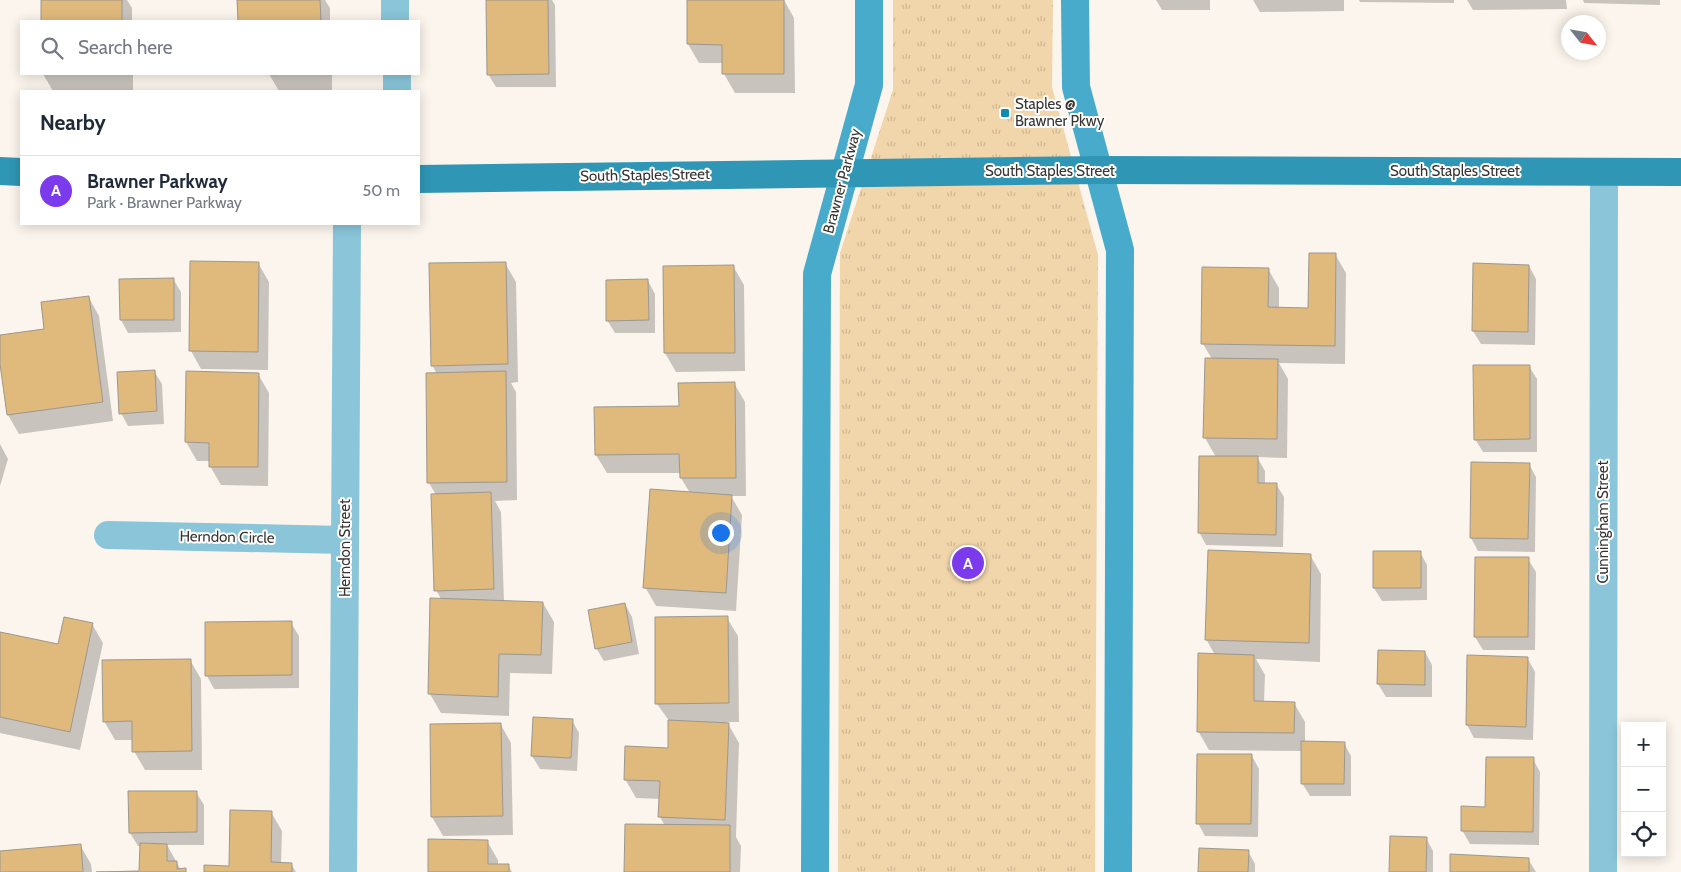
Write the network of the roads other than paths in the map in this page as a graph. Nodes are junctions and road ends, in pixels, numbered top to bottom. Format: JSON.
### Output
{"nodes":[{"id":1,"x":395,"y":0,"type":"edge"},
{"id":2,"x":869,"y":0,"type":"edge"},
{"id":3,"x":1075,"y":0,"type":"edge"},
{"id":4,"x":396,"y":20,"type":"edge"},
{"id":5,"x":397,"y":75,"type":"edge"},
{"id":6,"x":397,"y":90,"type":"edge"},
{"id":7,"x":1100,"y":170,"type":"junction"},
{"id":8,"x":0,"y":171,"type":"edge"},
{"id":9,"x":20,"y":172,"type":"edge"},
{"id":10,"x":1604,"y":172,"type":"junction"},
{"id":11,"x":1681,"y":172,"type":"edge"},
{"id":12,"x":844,"y":173,"type":"junction"},
{"id":13,"x":420,"y":178,"type":"edge"},
{"id":14,"x":347,"y":225,"type":"edge"},
{"id":15,"x":108,"y":535,"type":"dead end"},
{"id":16,"x":345,"y":540,"type":"junction"},
{"id":17,"x":342,"y":872,"type":"edge"},
{"id":18,"x":816,"y":872,"type":"edge"},
{"id":19,"x":1118,"y":872,"type":"edge"},
{"id":20,"x":1602,"y":872,"type":"edge"}],
"edges":[{"from":1,"to":4,"type":"street"},
{"from":2,"to":12,"type":"street","name":"Brawner Parkway"},
{"from":3,"to":7,"type":"street"},
{"from":5,"to":6,"type":"street"},
{"from":7,"to":10,"type":"main road","name":"South Staples Street"},
{"from":7,"to":12,"type":"main road","name":"South Staples Street"},
{"from":7,"to":19,"type":"street"},
{"from":8,"to":9,"type":"main road"},
{"from":10,"to":11,"type":"main road","name":"South Staples Street"},
{"from":10,"to":20,"type":"street","name":"Cunningham Street"},
{"from":12,"to":13,"type":"main road","name":"South Staples Street"},
{"from":12,"to":18,"type":"street","name":"Brawner Parkway"},
{"from":14,"to":16,"type":"street","name":"Herndon Street"},
{"from":15,"to":16,"type":"street","name":"Herndon Circle"},
{"from":16,"to":17,"type":"street","name":"Herndon Street"}]}
